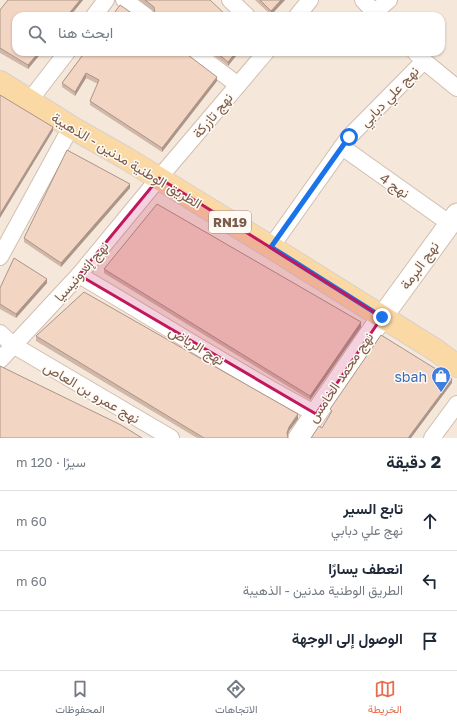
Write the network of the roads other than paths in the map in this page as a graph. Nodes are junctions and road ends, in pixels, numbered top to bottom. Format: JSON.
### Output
{"nodes":[{"id":1,"x":106,"y":0,"type":"edge"},
{"id":2,"x":124,"y":0,"type":"edge"},
{"id":3,"x":230,"y":0,"type":"edge"},
{"id":4,"x":310,"y":0,"type":"edge"},
{"id":5,"x":363,"y":0,"type":"edge"},
{"id":6,"x":389,"y":0,"type":"edge"},
{"id":7,"x":97,"y":12,"type":"edge"},
{"id":8,"x":140,"y":12,"type":"edge"},
{"id":9,"x":243,"y":12,"type":"edge"},
{"id":10,"x":300,"y":12,"type":"edge"},
{"id":11,"x":375,"y":12,"type":"edge"},
{"id":12,"x":379,"y":12,"type":"edge"},
{"id":13,"x":64,"y":56,"type":"edge"},
{"id":14,"x":199,"y":56,"type":"edge"},
{"id":15,"x":263,"y":56,"type":"edge"},
{"id":16,"x":419,"y":56,"type":"edge"},
{"id":17,"x":0,"y":82,"type":"edge"},
{"id":18,"x":238,"y":85,"type":"junction"},
{"id":19,"x":457,"y":88,"type":"edge"},
{"id":20,"x":30,"y":100,"type":"junction"},
{"id":21,"x":71,"y":127,"type":"junction"},
{"id":22,"x":342,"y":147,"type":"junction"},
{"id":23,"x":159,"y":178,"type":"junction"},
{"id":24,"x":453,"y":219,"type":"edge"},
{"id":25,"x":271,"y":247,"type":"junction"},
{"id":26,"x":2,"y":249,"type":"edge"},
{"id":27,"x":79,"y":275,"type":"junction"},
{"id":28,"x":382,"y":317,"type":"junction"},
{"id":29,"x":0,"y":333,"type":"edge"},
{"id":30,"x":13,"y":345,"type":"junction"},
{"id":31,"x":0,"y":360,"type":"edge"},
{"id":32,"x":456,"y":362,"type":"edge"},
{"id":33,"x":457,"y":404,"type":"edge"},
{"id":34,"x":316,"y":414,"type":"junction"},
{"id":35,"x":171,"y":438,"type":"edge"},
{"id":36,"x":299,"y":438,"type":"edge"},
{"id":37,"x":432,"y":438,"type":"edge"}],
"edges":[{"from":1,"to":7,"type":"street"},
{"from":2,"to":8,"type":"street"},
{"from":3,"to":9,"type":"street"},
{"from":4,"to":10,"type":"street"},
{"from":5,"to":11,"type":"street"},
{"from":6,"to":12,"type":"street"},
{"from":13,"to":20,"type":"street"},
{"from":14,"to":18,"type":"street"},
{"from":15,"to":18,"type":"street","name":"نهج تازركة"},
{"from":16,"to":19,"type":"street"},
{"from":16,"to":22,"type":"street","name":"نهج علي دبابي"},
{"from":17,"to":20,"type":"main road","name":"الطريق الوطنية مدنين - الذهيبة","number":"RN19"},
{"from":18,"to":23,"type":"street","name":"نهج تازركة"},
{"from":20,"to":21,"type":"main road","name":"الطريق الوطنية مدنين - الذهيبة","number":"RN19"},
{"from":21,"to":23,"type":"main road","name":"الطريق الوطنية مدنين - الذهيبة","number":"RN19"},
{"from":21,"to":26,"type":"street"},
{"from":22,"to":24,"type":"street","name":"نهج 4"},
{"from":22,"to":25,"type":"street","name":"نهج علي دبابي"},
{"from":23,"to":25,"type":"main road","name":"الطريق الوطنية مدنين - الذهيبة","number":"RN19"},
{"from":23,"to":27,"type":"street","name":"نهج إندونيسيا"},
{"from":24,"to":28,"type":"street","name":"نهج البرمة"},
{"from":25,"to":28,"type":"main road","name":"الطريق الوطنية مدنين - الذهيبة","number":"RN19"},
{"from":27,"to":30,"type":"street","name":"نهج إندونيسيا"},
{"from":27,"to":34,"type":"street","name":"نهج الرياض"},
{"from":28,"to":32,"type":"main road","name":"الطريق الوطنية مدنين - الذهيبة","number":"RN19"},
{"from":28,"to":34,"type":"street","name":"نهج محمد الخامس"},
{"from":29,"to":30,"type":"street","name":"نهج عمرو بن العاص"},
{"from":30,"to":31,"type":"street","name":"نهج إندونيسيا"},
{"from":30,"to":35,"type":"street","name":"نهج عمرو بن العاص"},
{"from":33,"to":37,"type":"street"},
{"from":34,"to":36,"type":"street","name":"نهج محمد الخامس"}]}
